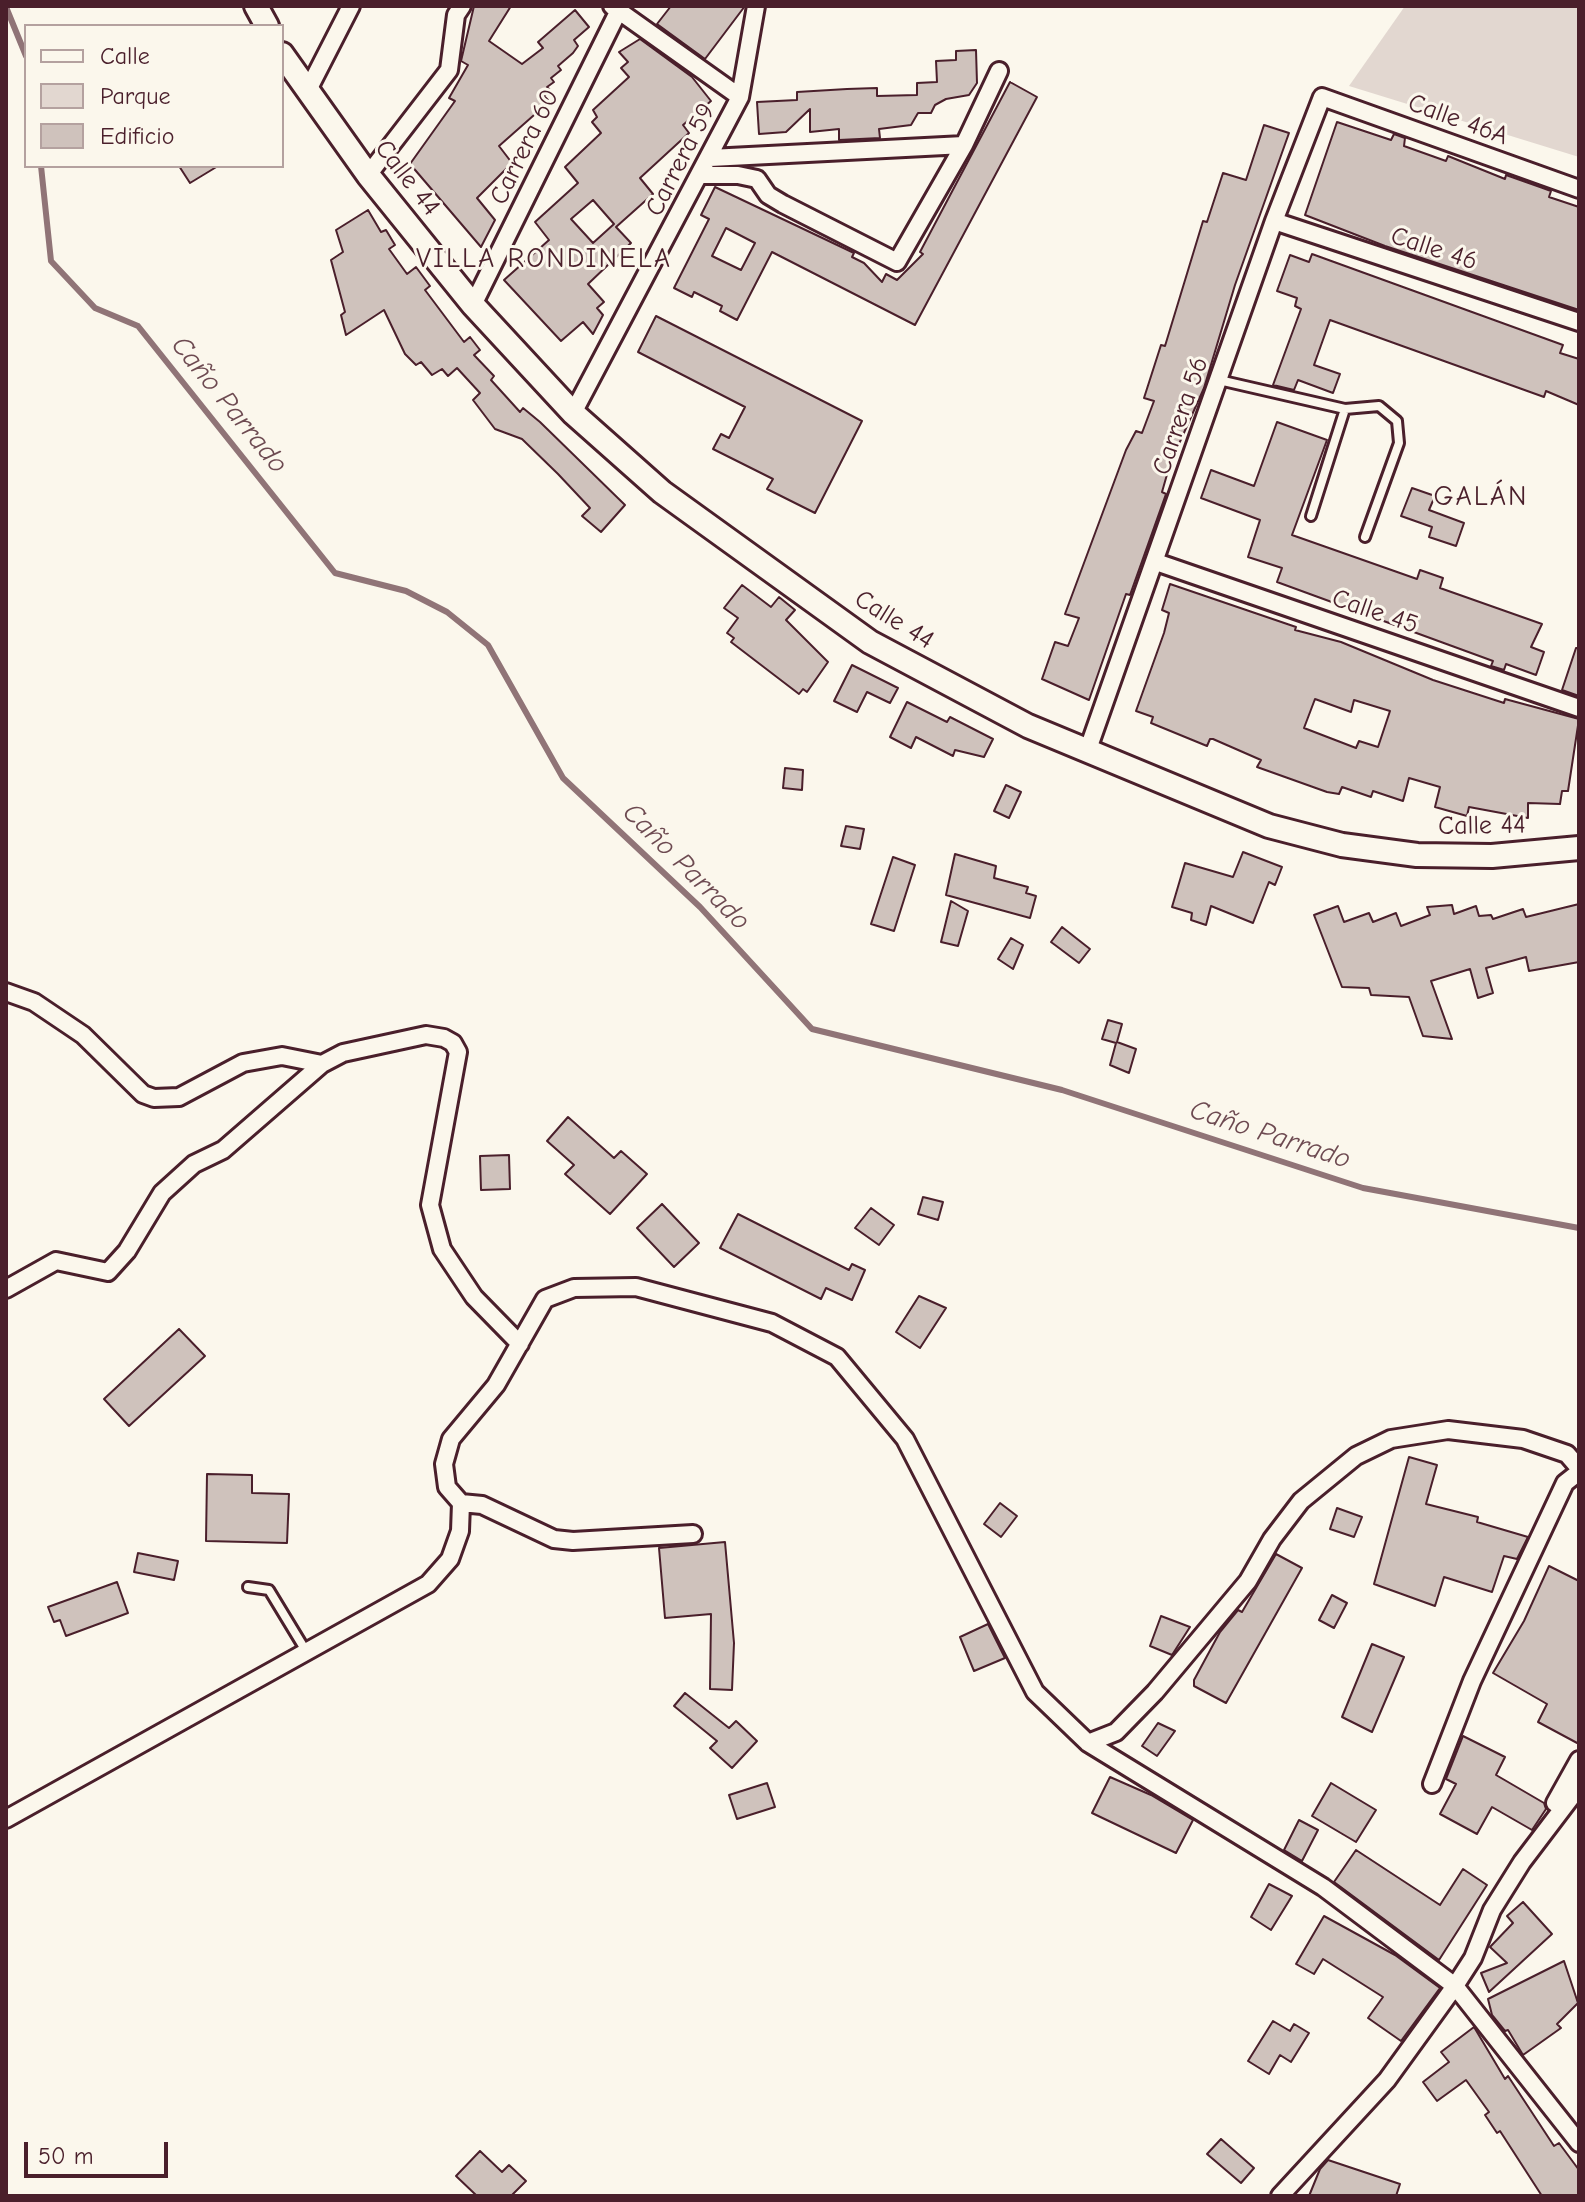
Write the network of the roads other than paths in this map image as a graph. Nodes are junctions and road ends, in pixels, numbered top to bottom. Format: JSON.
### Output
{"nodes":[{"id":1,"x":256,"y":6,"type":"edge"},
{"id":2,"x":351,"y":6,"type":"edge"},
{"id":3,"x":462,"y":6,"type":"edge"},
{"id":4,"x":756,"y":6,"type":"edge"},
{"id":5,"x":616,"y":8,"type":"edge"},
{"id":6,"x":266,"y":24,"type":"edge"},
{"id":7,"x":284,"y":57,"type":"edge"},
{"id":8,"x":999,"y":71,"type":"dead end"},
{"id":9,"x":308,"y":90,"type":"junction"},
{"id":10,"x":740,"y":97,"type":"junction"},
{"id":11,"x":1322,"y":97,"type":"joint"},
{"id":12,"x":964,"y":145,"type":"junction"},
{"id":13,"x":710,"y":158,"type":"junction"},
{"id":14,"x":368,"y":175,"type":"junction"},
{"id":15,"x":701,"y":175,"type":"junction"},
{"id":16,"x":1579,"y":189,"type":"edge"},
{"id":17,"x":1274,"y":221,"type":"junction"},
{"id":18,"x":473,"y":305,"type":"junction"},
{"id":19,"x":1579,"y":322,"type":"edge"},
{"id":20,"x":1219,"y":380,"type":"junction"},
{"id":21,"x":1345,"y":409,"type":"junction"},
{"id":22,"x":573,"y":413,"type":"junction"},
{"id":23,"x":1311,"y":516,"type":"dead end"},
{"id":24,"x":1365,"y":537,"type":"dead end"},
{"id":25,"x":1156,"y":562,"type":"junction"},
{"id":26,"x":1579,"y":708,"type":"edge"},
{"id":27,"x":1087,"y":752,"type":"junction"},
{"id":28,"x":1579,"y":848,"type":"edge"},
{"id":29,"x":6,"y":992,"type":"edge"},
{"id":30,"x":322,"y":1064,"type":"junction"},
{"id":31,"x":6,"y":1289,"type":"edge"},
{"id":32,"x":520,"y":1344,"type":"junction"},
{"id":33,"x":1579,"y":1470,"type":"edge"},
{"id":34,"x":461,"y":1503,"type":"junction"},
{"id":35,"x":693,"y":1534,"type":"dead end"},
{"id":36,"x":248,"y":1587,"type":"dead end"},
{"id":37,"x":307,"y":1652,"type":"junction"},
{"id":38,"x":1088,"y":1743,"type":"junction"},
{"id":39,"x":1579,"y":1760,"type":"edge"},
{"id":40,"x":1432,"y":1784,"type":"dead end"},
{"id":41,"x":1579,"y":1787,"type":"edge"},
{"id":42,"x":1558,"y":1812,"type":"junction"},
{"id":43,"x":6,"y":1819,"type":"edge"},
{"id":44,"x":1455,"y":1986,"type":"junction"},
{"id":45,"x":1579,"y":2143,"type":"edge"},
{"id":46,"x":1280,"y":2196,"type":"edge"}],
"edges":[{"from":1,"to":6,"type":"main road"},
{"from":2,"to":9,"type":"street"},
{"from":3,"to":14,"type":"street"},
{"from":4,"to":10,"type":"street","name":"Carrera 59"},
{"from":5,"to":10,"type":"street"},
{"from":5,"to":18,"type":"street","name":"Carrera 60"},
{"from":7,"to":9,"type":"main road","name":"Calle 44"},
{"from":8,"to":12,"type":"street"},
{"from":9,"to":14,"type":"main road","name":"Calle 44"},
{"from":10,"to":13,"type":"street","name":"Carrera 59"},
{"from":11,"to":16,"type":"street","name":"Calle 46A"},
{"from":11,"to":17,"type":"street","name":"Carrera 56"},
{"from":12,"to":13,"type":"street"},
{"from":12,"to":15,"type":"street"},
{"from":13,"to":15,"type":"street","name":"Carrera 59"},
{"from":14,"to":18,"type":"main road","name":"Calle 44"},
{"from":15,"to":22,"type":"street","name":"Carrera 59"},
{"from":17,"to":19,"type":"street","name":"Calle 46"},
{"from":17,"to":20,"type":"street","name":"Carrera 56"},
{"from":18,"to":22,"type":"main road","name":"Calle 44"},
{"from":20,"to":21,"type":"lane"},
{"from":20,"to":25,"type":"street","name":"Carrera 56"},
{"from":21,"to":23,"type":"lane"},
{"from":21,"to":24,"type":"lane"},
{"from":22,"to":27,"type":"main road","name":"Calle 44"},
{"from":25,"to":26,"type":"street","name":"Calle 45"},
{"from":25,"to":27,"type":"street","name":"Carrera 56"},
{"from":27,"to":28,"type":"main road","name":"Calle 44"},
{"from":29,"to":30,"type":"street"},
{"from":30,"to":31,"type":"street"},
{"from":30,"to":32,"type":"street"},
{"from":32,"to":34,"type":"street"},
{"from":32,"to":38,"type":"street"},
{"from":33,"to":38,"type":"street"},
{"from":33,"to":40,"type":"street"},
{"from":34,"to":35,"type":"street"},
{"from":34,"to":37,"type":"street"},
{"from":36,"to":37,"type":"lane"},
{"from":37,"to":43,"type":"street"},
{"from":38,"to":44,"type":"street"},
{"from":39,"to":42,"type":"street"},
{"from":41,"to":42,"type":"street"},
{"from":42,"to":44,"type":"street"},
{"from":44,"to":45,"type":"street"},
{"from":44,"to":46,"type":"street"}]}
